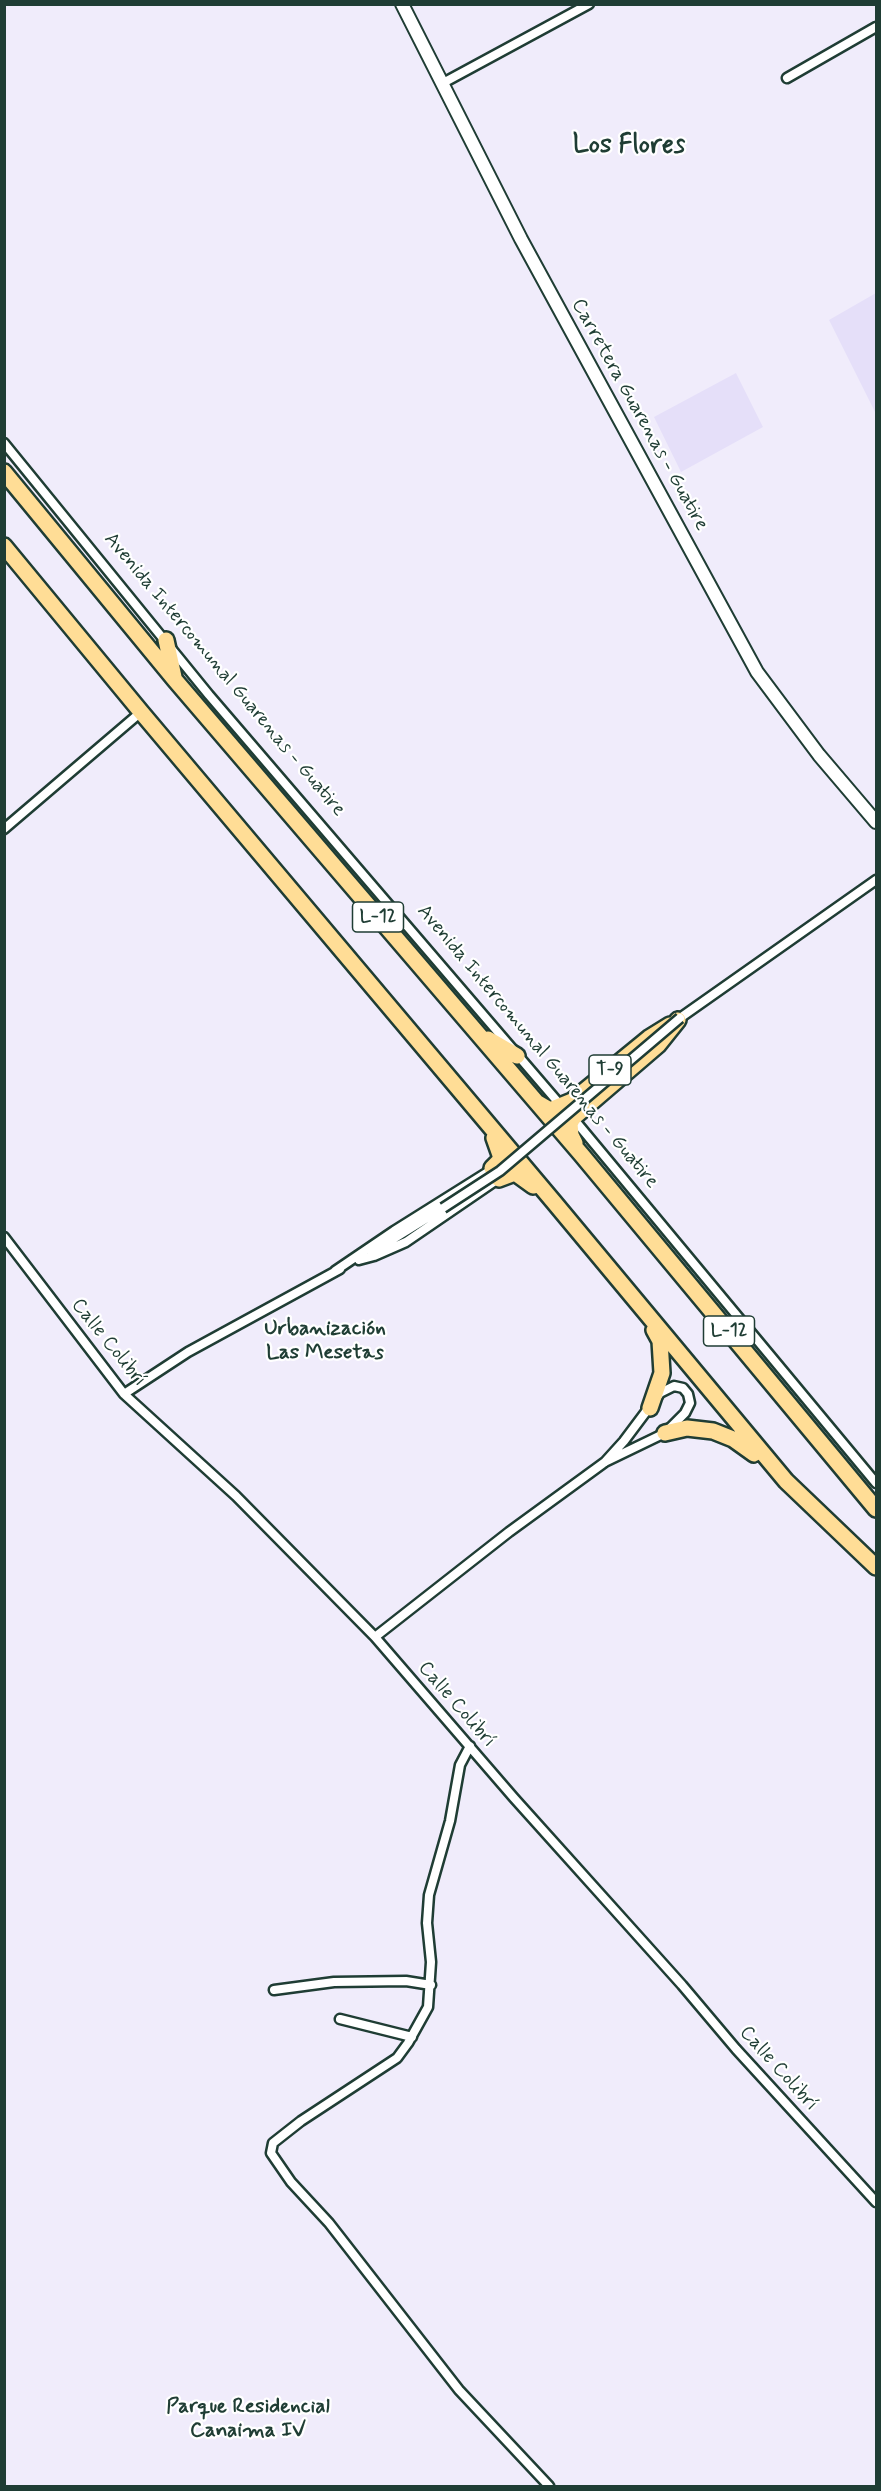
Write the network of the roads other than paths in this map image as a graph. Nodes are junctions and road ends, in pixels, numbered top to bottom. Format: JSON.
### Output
{"nodes":[{"id":1,"x":402,"y":4,"type":"edge"},
{"id":2,"x":589,"y":4,"type":"edge"},
{"id":3,"x":876,"y":27,"type":"edge"},
{"id":4,"x":787,"y":78,"type":"dead end"},
{"id":5,"x":443,"y":83,"type":"junction"},
{"id":6,"x":4,"y":443,"type":"edge"},
{"id":7,"x":4,"y":472,"type":"edge"},
{"id":8,"x":4,"y":546,"type":"edge"},
{"id":9,"x":166,"y":640,"type":"junction"},
{"id":10,"x":175,"y":680,"type":"junction"},
{"id":11,"x":141,"y":712,"type":"junction"},
{"id":12,"x":876,"y":822,"type":"edge"},
{"id":13,"x":4,"y":829,"type":"edge"},
{"id":14,"x":876,"y":880,"type":"edge"},
{"id":15,"x":680,"y":1018,"type":"junction"},
{"id":16,"x":477,"y":1033,"type":"junction"},
{"id":17,"x":517,"y":1056,"type":"junction"},
{"id":18,"x":537,"y":1103,"type":"junction"},
{"id":19,"x":562,"y":1107,"type":"junction"},
{"id":20,"x":476,"y":1110,"type":"junction"},
{"id":21,"x":573,"y":1118,"type":"junction"},
{"id":22,"x":581,"y":1154,"type":"junction"},
{"id":23,"x":496,"y":1174,"type":"junction"},
{"id":24,"x":553,"y":1201,"type":"junction"},
{"id":25,"x":4,"y":1237,"type":"edge"},
{"id":26,"x":359,"y":1260,"type":"junction"},
{"id":27,"x":335,"y":1271,"type":"junction"},
{"id":28,"x":642,"y":1310,"type":"junction"},
{"id":29,"x":124,"y":1394,"type":"junction"},
{"id":30,"x":650,"y":1408,"type":"junction"},
{"id":31,"x":665,"y":1433,"type":"junction"},
{"id":32,"x":605,"y":1462,"type":"junction"},
{"id":33,"x":786,"y":1481,"type":"junction"},
{"id":34,"x":876,"y":1484,"type":"edge"},
{"id":35,"x":876,"y":1509,"type":"edge"},
{"id":36,"x":876,"y":1567,"type":"edge"},
{"id":37,"x":375,"y":1636,"type":"junction"},
{"id":38,"x":470,"y":1746,"type":"junction"},
{"id":39,"x":431,"y":1985,"type":"junction"},
{"id":40,"x":274,"y":1990,"type":"dead end"},
{"id":41,"x":340,"y":2019,"type":"dead end"},
{"id":42,"x":412,"y":2037,"type":"junction"},
{"id":43,"x":876,"y":2202,"type":"edge"},
{"id":44,"x":549,"y":2487,"type":"edge"}],
"edges":[{"from":1,"to":5,"type":"main road","name":"Carretera Guarenas - Guatire"},
{"from":2,"to":5,"type":"street"},
{"from":3,"to":4,"type":"street"},
{"from":5,"to":12,"type":"main road","name":"Carretera Guarenas - Guatire"},
{"from":6,"to":9,"type":"street","name":"Avenida Intercomunal Guarenas - Guatire","number":"L-12"},
{"from":7,"to":10,"type":"highway","name":"Avenida Intercomunal Guarenas - Guatire","number":"L-12"},
{"from":8,"to":11,"type":"highway","number":"L-12"},
{"from":9,"to":10,"type":"highway"},
{"from":9,"to":17,"type":"street","name":"Avenida Intercomunal Guarenas - Guatire","number":"L-12"},
{"from":10,"to":16,"type":"highway","name":"Avenida Intercomunal Guarenas - Guatire","number":"L-12"},
{"from":11,"to":13,"type":"street"},
{"from":11,"to":20,"type":"highway","number":"L-12"},
{"from":14,"to":15,"type":"street"},
{"from":15,"to":19,"type":"highway","number":"T-9"},
{"from":15,"to":21,"type":"highway"},
{"from":15,"to":26,"type":"street","bridge":true},
{"from":16,"to":17,"type":"highway"},
{"from":16,"to":18,"type":"highway","name":"Avenida Intercomunal Guarenas - Guatire","number":"L-12"},
{"from":17,"to":19,"type":"street","name":"Avenida Intercomunal Guarenas - Guatire","number":"L-12"},
{"from":18,"to":19,"type":"highway"},
{"from":18,"to":22,"type":"highway","name":"Avenida Intercomunal Guarenas - Guatire","number":"L-12"},
{"from":19,"to":21,"type":"street","name":"Avenida Intercomunal Guarenas - Guatire","number":"L-12"},
{"from":20,"to":23,"type":"highway"},
{"from":20,"to":24,"type":"highway","number":"L-12"},
{"from":21,"to":22,"type":"highway"},
{"from":21,"to":34,"type":"street","name":"Avenida Intercomunal Guarenas - Guatire","number":"L-12"},
{"from":22,"to":35,"type":"highway","name":"Avenida Intercomunal Guarenas - Guatire","number":"L-12"},
{"from":23,"to":24,"type":"highway"},
{"from":23,"to":26,"type":"street"},
{"from":23,"to":27,"type":"street"},
{"from":24,"to":28,"type":"highway","number":"L-12"},
{"from":25,"to":29,"type":"street","name":"Calle Colibrí"},
{"from":26,"to":27,"type":"street"},
{"from":27,"to":29,"type":"street"},
{"from":28,"to":30,"type":"highway"},
{"from":28,"to":33,"type":"highway","number":"L-12"},
{"from":29,"to":37,"type":"street","name":"Calle Colibrí"},
{"from":30,"to":31,"type":"street"},
{"from":30,"to":32,"type":"street"},
{"from":31,"to":32,"type":"street"},
{"from":31,"to":33,"type":"highway"},
{"from":32,"to":37,"type":"street"},
{"from":33,"to":36,"type":"highway","number":"L-12"},
{"from":37,"to":38,"type":"street","name":"Calle Colibrí"},
{"from":38,"to":39,"type":"street"},
{"from":38,"to":43,"type":"street","name":"Calle Colibrí"},
{"from":39,"to":40,"type":"street"},
{"from":39,"to":42,"type":"street"},
{"from":41,"to":42,"type":"street"},
{"from":42,"to":44,"type":"street"}]}
